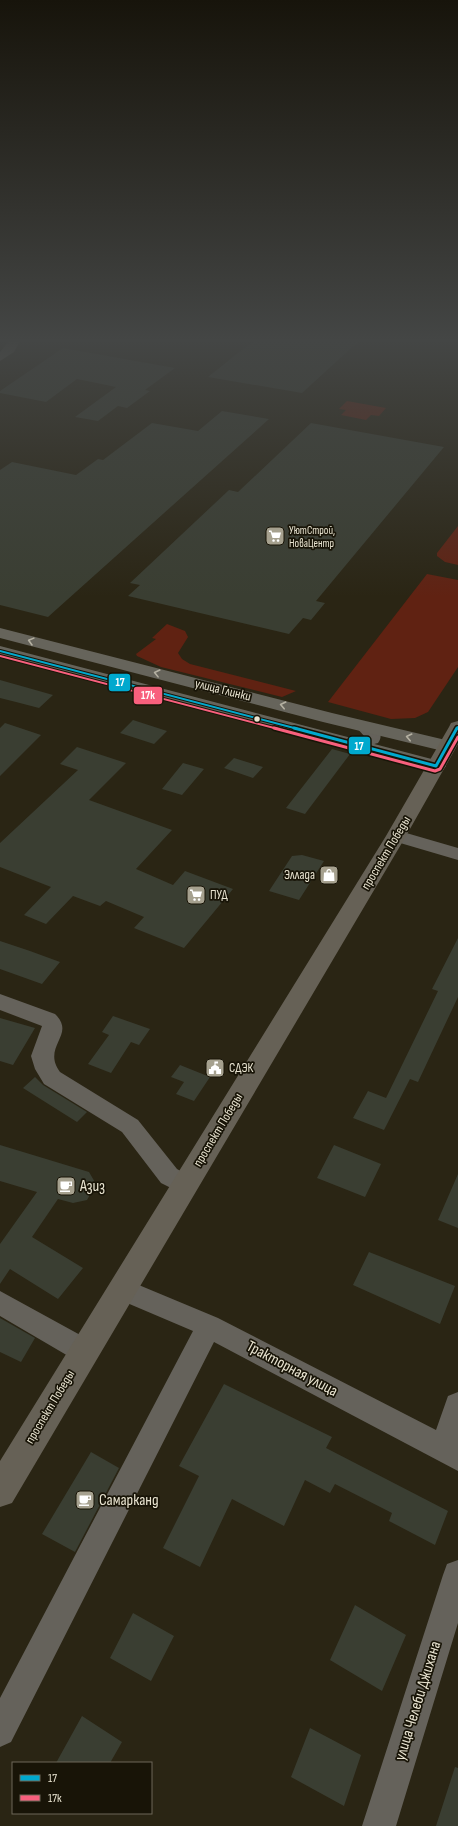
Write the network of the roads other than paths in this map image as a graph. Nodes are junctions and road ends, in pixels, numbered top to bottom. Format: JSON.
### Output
{"nodes":[{"id":1,"x":0,"y":633,"type":"edge"},
{"id":2,"x":0,"y":651,"type":"edge"},
{"id":3,"x":364,"y":726,"type":"junction"},
{"id":4,"x":458,"y":727,"type":"edge"},
{"id":5,"x":352,"y":744,"type":"junction"},
{"id":6,"x":447,"y":746,"type":"junction"},
{"id":7,"x":436,"y":766,"type":"junction"},
{"id":8,"x":396,"y":836,"type":"junction"},
{"id":9,"x":458,"y":854,"type":"edge"},
{"id":10,"x":0,"y":1002,"type":"edge"},
{"id":11,"x":185,"y":1185,"type":"junction"},
{"id":12,"x":122,"y":1289,"type":"junction"},
{"id":13,"x":0,"y":1302,"type":"edge"},
{"id":14,"x":209,"y":1326,"type":"junction"},
{"id":15,"x":84,"y":1351,"type":"junction"},
{"id":16,"x":458,"y":1405,"type":"edge"},
{"id":17,"x":450,"y":1453,"type":"edge"},
{"id":18,"x":0,"y":1491,"type":"edge"},
{"id":19,"x":458,"y":1575,"type":"edge"},
{"id":20,"x":0,"y":1731,"type":"edge"},
{"id":21,"x":379,"y":1826,"type":"edge"}],
"edges":[{"from":3,"to":1,"type":"main road","name":"улица Глинки","one_way":true},
{"from":2,"to":5,"type":"main road","name":"улица Глинки"},
{"from":3,"to":5,"type":"street"},
{"from":6,"to":3,"type":"main road","name":"улица Глинки","one_way":true},
{"from":4,"to":6,"type":"main road","name":"проспект Победы"},
{"from":5,"to":7,"type":"main road","name":"улица Глинки"},
{"from":6,"to":7,"type":"main road","name":"проспект Победы"},
{"from":7,"to":8,"type":"main road","name":"проспект Победы"},
{"from":8,"to":9,"type":"street"},
{"from":8,"to":11,"type":"main road","name":"проспект Победы"},
{"from":10,"to":11,"type":"street"},
{"from":11,"to":12,"type":"main road","name":"проспект Победы"},
{"from":12,"to":14,"type":"street","name":"Тракторная улица"},
{"from":12,"to":15,"type":"main road","name":"проспект Победы"},
{"from":13,"to":15,"type":"street"},
{"from":14,"to":17,"type":"street","name":"Тракторная улица"},
{"from":14,"to":20,"type":"street"},
{"from":15,"to":18,"type":"main road","name":"проспект Победы"},
{"from":16,"to":17,"type":"street"},
{"from":19,"to":21,"type":"street","name":"улица Челеби Джихана"}]}
